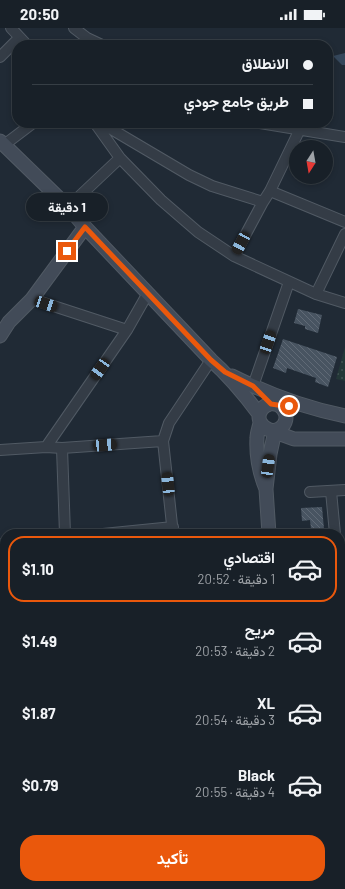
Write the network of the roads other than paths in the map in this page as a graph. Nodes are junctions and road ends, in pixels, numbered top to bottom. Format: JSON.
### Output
{"nodes":[{"id":1,"x":11,"y":28,"type":"edge"},
{"id":2,"x":74,"y":28,"type":"edge"},
{"id":3,"x":22,"y":40,"type":"edge"},
{"id":4,"x":91,"y":40,"type":"edge"},
{"id":5,"x":12,"y":48,"type":"edge"},
{"id":6,"x":0,"y":56,"type":"edge"},
{"id":7,"x":25,"y":128,"type":"edge"},
{"id":8,"x":99,"y":128,"type":"edge"},
{"id":9,"x":109,"y":128,"type":"edge"},
{"id":10,"x":293,"y":128,"type":"edge"},
{"id":11,"x":300,"y":129,"type":"junction"},
{"id":12,"x":345,"y":137,"type":"edge"},
{"id":13,"x":2,"y":143,"type":"edge"},
{"id":14,"x":120,"y":158,"type":"junction"},
{"id":15,"x":270,"y":191,"type":"junction"},
{"id":16,"x":262,"y":202,"type":"junction"},
{"id":17,"x":68,"y":207,"type":"junction"},
{"id":18,"x":345,"y":222,"type":"edge"},
{"id":19,"x":85,"y":227,"type":"junction"},
{"id":20,"x":345,"y":234,"type":"edge"},
{"id":21,"x":234,"y":256,"type":"junction"},
{"id":22,"x":288,"y":282,"type":"junction"},
{"id":23,"x":148,"y":294,"type":"junction"},
{"id":24,"x":316,"y":294,"type":"junction"},
{"id":25,"x":32,"y":299,"type":"junction"},
{"id":26,"x":345,"y":303,"type":"edge"},
{"id":27,"x":5,"y":322,"type":"edge"},
{"id":28,"x":127,"y":330,"type":"junction"},
{"id":29,"x":0,"y":336,"type":"edge"},
{"id":30,"x":211,"y":360,"type":"junction"},
{"id":31,"x":225,"y":372,"type":"junction"},
{"id":32,"x":253,"y":386,"type":"junction"},
{"id":33,"x":298,"y":403,"type":"junction"},
{"id":34,"x":275,"y":404,"type":"junction"},
{"id":35,"x":345,"y":416,"type":"edge"},
{"id":36,"x":259,"y":418,"type":"junction"},
{"id":37,"x":276,"y":430,"type":"junction"},
{"id":38,"x":345,"y":438,"type":"edge"},
{"id":39,"x":163,"y":441,"type":"junction"},
{"id":40,"x":46,"y":446,"type":"junction"},
{"id":41,"x":62,"y":448,"type":"junction"},
{"id":42,"x":0,"y":450,"type":"edge"},
{"id":43,"x":266,"y":489,"type":"junction"},
{"id":44,"x":345,"y":490,"type":"edge"},
{"id":45,"x":332,"y":491,"type":"junction"},
{"id":46,"x":310,"y":492,"type":"dead end"},
{"id":47,"x":65,"y":529,"type":"edge"},
{"id":48,"x":173,"y":529,"type":"edge"},
{"id":49,"x":269,"y":529,"type":"edge"},
{"id":50,"x":335,"y":529,"type":"edge"}],
"edges":[{"from":1,"to":3,"type":"street"},
{"from":2,"to":4,"type":"street"},
{"from":5,"to":6,"type":"street"},
{"from":7,"to":13,"type":"street"},
{"from":8,"to":14,"type":"street"},
{"from":9,"to":16,"type":"street"},
{"from":10,"to":11,"type":"street"},
{"from":11,"to":12,"type":"street"},
{"from":11,"to":15,"type":"street"},
{"from":13,"to":17,"type":"main road"},
{"from":14,"to":17,"type":"street"},
{"from":14,"to":21,"type":"street"},
{"from":15,"to":16,"type":"street"},
{"from":15,"to":18,"type":"street"},
{"from":16,"to":21,"type":"street"},
{"from":17,"to":19,"type":"main road"},
{"from":19,"to":23,"type":"main road"},
{"from":19,"to":25,"type":"main road"},
{"from":20,"to":24,"type":"street"},
{"from":21,"to":22,"type":"street"},
{"from":22,"to":24,"type":"street"},
{"from":22,"to":32,"type":"street"},
{"from":23,"to":28,"type":"street"},
{"from":23,"to":30,"type":"main road"},
{"from":24,"to":26,"type":"street"},
{"from":25,"to":27,"type":"main road"},
{"from":25,"to":28,"type":"street"},
{"from":27,"to":29,"type":"main road"},
{"from":28,"to":40,"type":"street"},
{"from":30,"to":31,"type":"main road"},
{"from":30,"to":39,"type":"street"},
{"from":31,"to":32,"type":"main road"},
{"from":31,"to":36,"type":"main road"},
{"from":32,"to":33,"type":"main road"},
{"from":32,"to":34,"type":"main road"},
{"from":33,"to":34,"type":"main road"},
{"from":33,"to":35,"type":"main road"},
{"from":34,"to":36,"type":"main road"},
{"from":34,"to":37,"type":"main road"},
{"from":36,"to":37,"type":"main road"},
{"from":36,"to":43,"type":"main road"},
{"from":37,"to":38,"type":"main road"},
{"from":37,"to":43,"type":"main road"},
{"from":39,"to":41,"type":"street"},
{"from":39,"to":48,"type":"street"},
{"from":40,"to":41,"type":"street"},
{"from":40,"to":42,"type":"street"},
{"from":41,"to":47,"type":"street"},
{"from":43,"to":49,"type":"main road"},
{"from":44,"to":45,"type":"street"},
{"from":45,"to":46,"type":"street"},
{"from":45,"to":50,"type":"street"}]}
